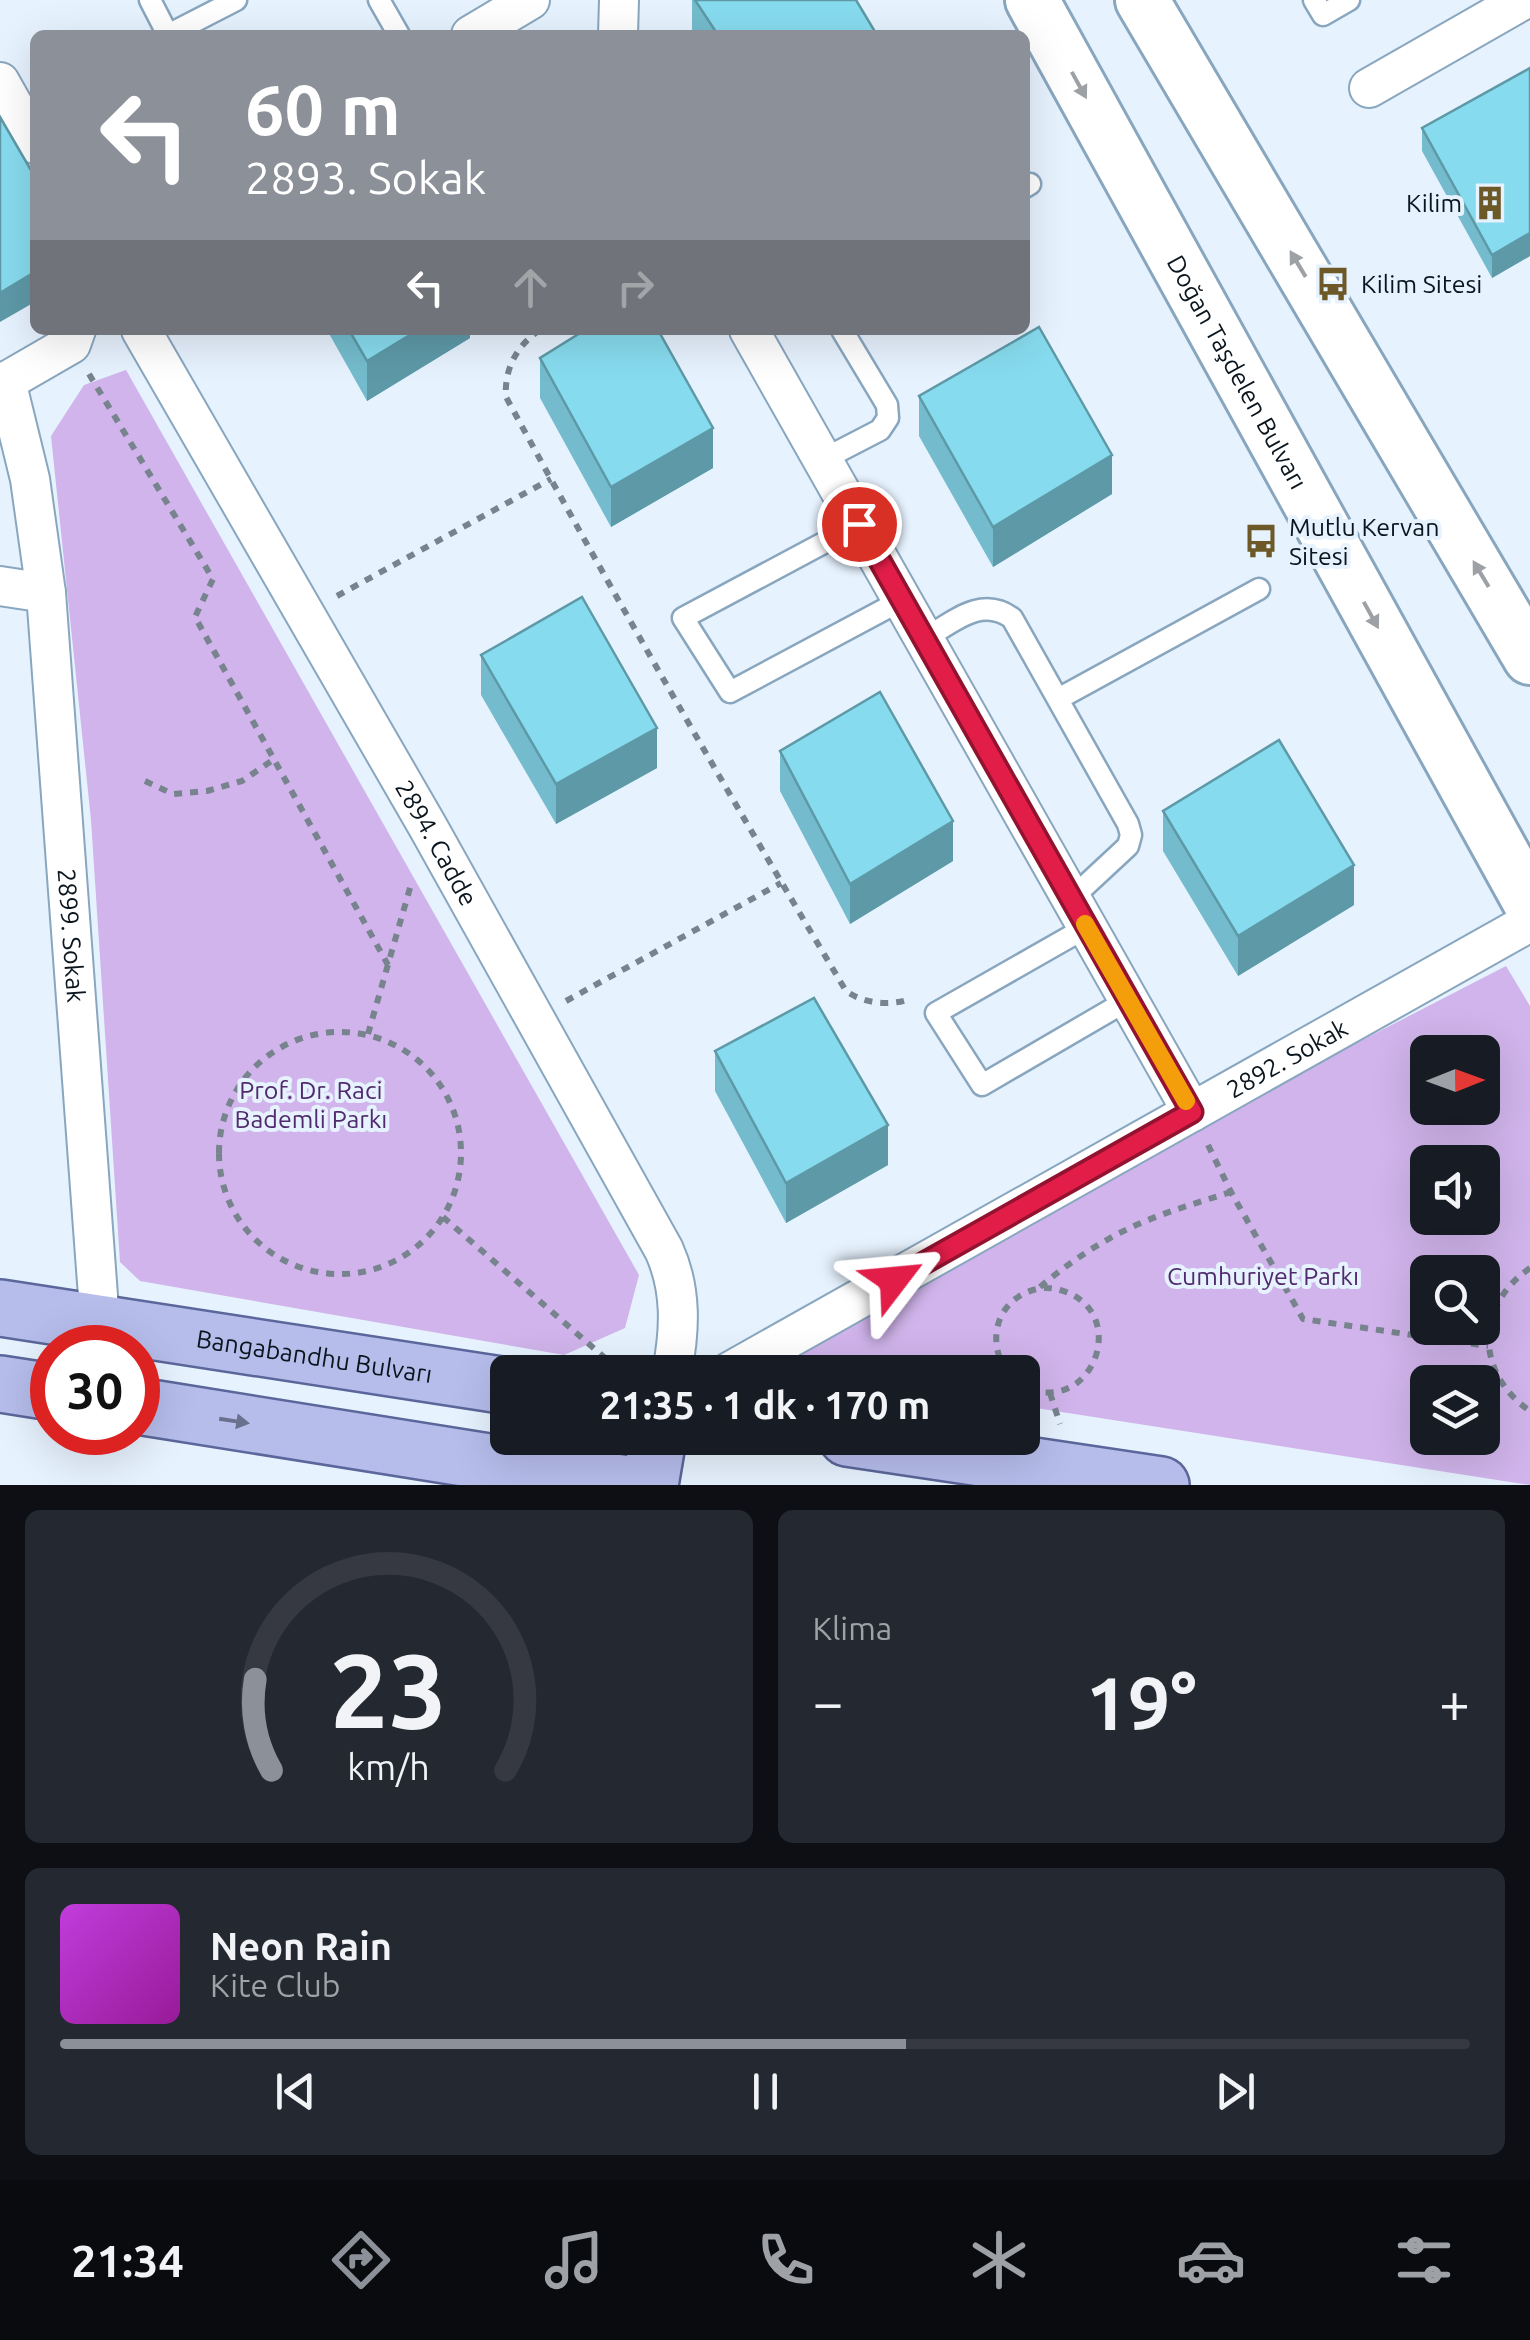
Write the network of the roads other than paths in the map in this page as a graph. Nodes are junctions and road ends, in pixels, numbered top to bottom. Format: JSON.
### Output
{"nodes":[{"id":1,"x":150,"y":0,"type":"edge"},
{"id":2,"x":236,"y":0,"type":"edge"},
{"id":3,"x":380,"y":0,"type":"edge"},
{"id":4,"x":530,"y":0,"type":"edge"},
{"id":5,"x":619,"y":0,"type":"edge"},
{"id":6,"x":1032,"y":0,"type":"edge"},
{"id":7,"x":1142,"y":0,"type":"edge"},
{"id":8,"x":1314,"y":0,"type":"edge"},
{"id":9,"x":1349,"y":0,"type":"edge"},
{"id":10,"x":1523,"y":0,"type":"edge"},
{"id":11,"x":165,"y":30,"type":"edge"},
{"id":12,"x":178,"y":30,"type":"edge"},
{"id":13,"x":396,"y":30,"type":"edge"},
{"id":14,"x":480,"y":30,"type":"edge"},
{"id":15,"x":618,"y":30,"type":"edge"},
{"id":16,"x":0,"y":82,"type":"edge"},
{"id":17,"x":1369,"y":88,"type":"dead end"},
{"id":18,"x":30,"y":135,"type":"edge"},
{"id":19,"x":143,"y":335,"type":"edge"},
{"id":20,"x":752,"y":335,"type":"edge"},
{"id":21,"x":845,"y":335,"type":"edge"},
{"id":22,"x":74,"y":337,"type":"edge"},
{"id":23,"x":3,"y":383,"type":"edge"},
{"id":24,"x":822,"y":460,"type":"junction"},
{"id":25,"x":859,"y":524,"type":"junction"},
{"id":26,"x":0,"y":586,"type":"edge"},
{"id":27,"x":1259,"y":589,"type":"dead end"},
{"id":28,"x":46,"y":593,"type":"junction"},
{"id":29,"x":902,"y":600,"type":"junction"},
{"id":30,"x":924,"y":638,"type":"junction"},
{"id":31,"x":1530,"y":658,"type":"edge"},
{"id":32,"x":1058,"y":699,"type":"junction"},
{"id":33,"x":1530,"y":903,"type":"edge"},
{"id":34,"x":1079,"y":913,"type":"junction"},
{"id":35,"x":1530,"y":922,"type":"edge"},
{"id":36,"x":1128,"y":1000,"type":"junction"},
{"id":37,"x":1192,"y":1112,"type":"junction"},
{"id":38,"x":0,"y":1308,"type":"edge"},
{"id":39,"x":100,"y":1323,"type":"junction"},
{"id":40,"x":674,"y":1355,"type":"edge"},
{"id":41,"x":759,"y":1355,"type":"edge"},
{"id":42,"x":490,"y":1383,"type":"edge"},
{"id":43,"x":0,"y":1384,"type":"edge"},
{"id":44,"x":30,"y":1389,"type":"edge"},
{"id":45,"x":160,"y":1410,"type":"edge"},
{"id":46,"x":655,"y":1455,"type":"edge"},
{"id":47,"x":961,"y":1455,"type":"edge"},
{"id":48,"x":633,"y":1485,"type":"edge"},
{"id":49,"x":650,"y":1485,"type":"edge"},
{"id":50,"x":1161,"y":1485,"type":"edge"}],
"edges":[{"from":1,"to":11,"type":"lane"},
{"from":2,"to":12,"type":"lane"},
{"from":3,"to":13,"type":"lane"},
{"from":4,"to":14,"type":"street"},
{"from":5,"to":15,"type":"street"},
{"from":6,"to":33,"type":"main road","name":"Doğan Taşdelen Bulvarı","one_way":true},
{"from":31,"to":7,"type":"main road","one_way":true},
{"from":8,"to":9,"type":"lane"},
{"from":10,"to":17,"type":"street"},
{"from":16,"to":18,"type":"street"},
{"from":19,"to":40,"type":"street","name":"2894. Cadde"},
{"from":20,"to":24,"type":"street"},
{"from":21,"to":24,"type":"lane"},
{"from":22,"to":23,"type":"street"},
{"from":23,"to":28,"type":"street","name":"2899. Sokak"},
{"from":24,"to":25,"type":"street"},
{"from":25,"to":29,"type":"street"},
{"from":25,"to":29,"type":"lane"},
{"from":26,"to":28,"type":"street"},
{"from":27,"to":32,"type":"lane"},
{"from":28,"to":39,"type":"street","name":"2899. Sokak"},
{"from":29,"to":30,"type":"street"},
{"from":30,"to":32,"type":"lane"},
{"from":30,"to":34,"type":"street"},
{"from":32,"to":34,"type":"lane"},
{"from":34,"to":36,"type":"street"},
{"from":34,"to":36,"type":"lane"},
{"from":35,"to":37,"type":"street","name":"2892. Sokak"},
{"from":36,"to":37,"type":"street"},
{"from":37,"to":41,"type":"street","name":"2892. Sokak"},
{"from":38,"to":39,"type":"main road","name":"Bangabandhu Bulvarı"},
{"from":39,"to":42,"type":"main road","name":"Bangabandhu Bulvarı"},
{"from":43,"to":44,"type":"main road"},
{"from":45,"to":48,"type":"main road","one_way":true},
{"from":46,"to":49,"type":"main road"},
{"from":47,"to":50,"type":"main road"}]}
